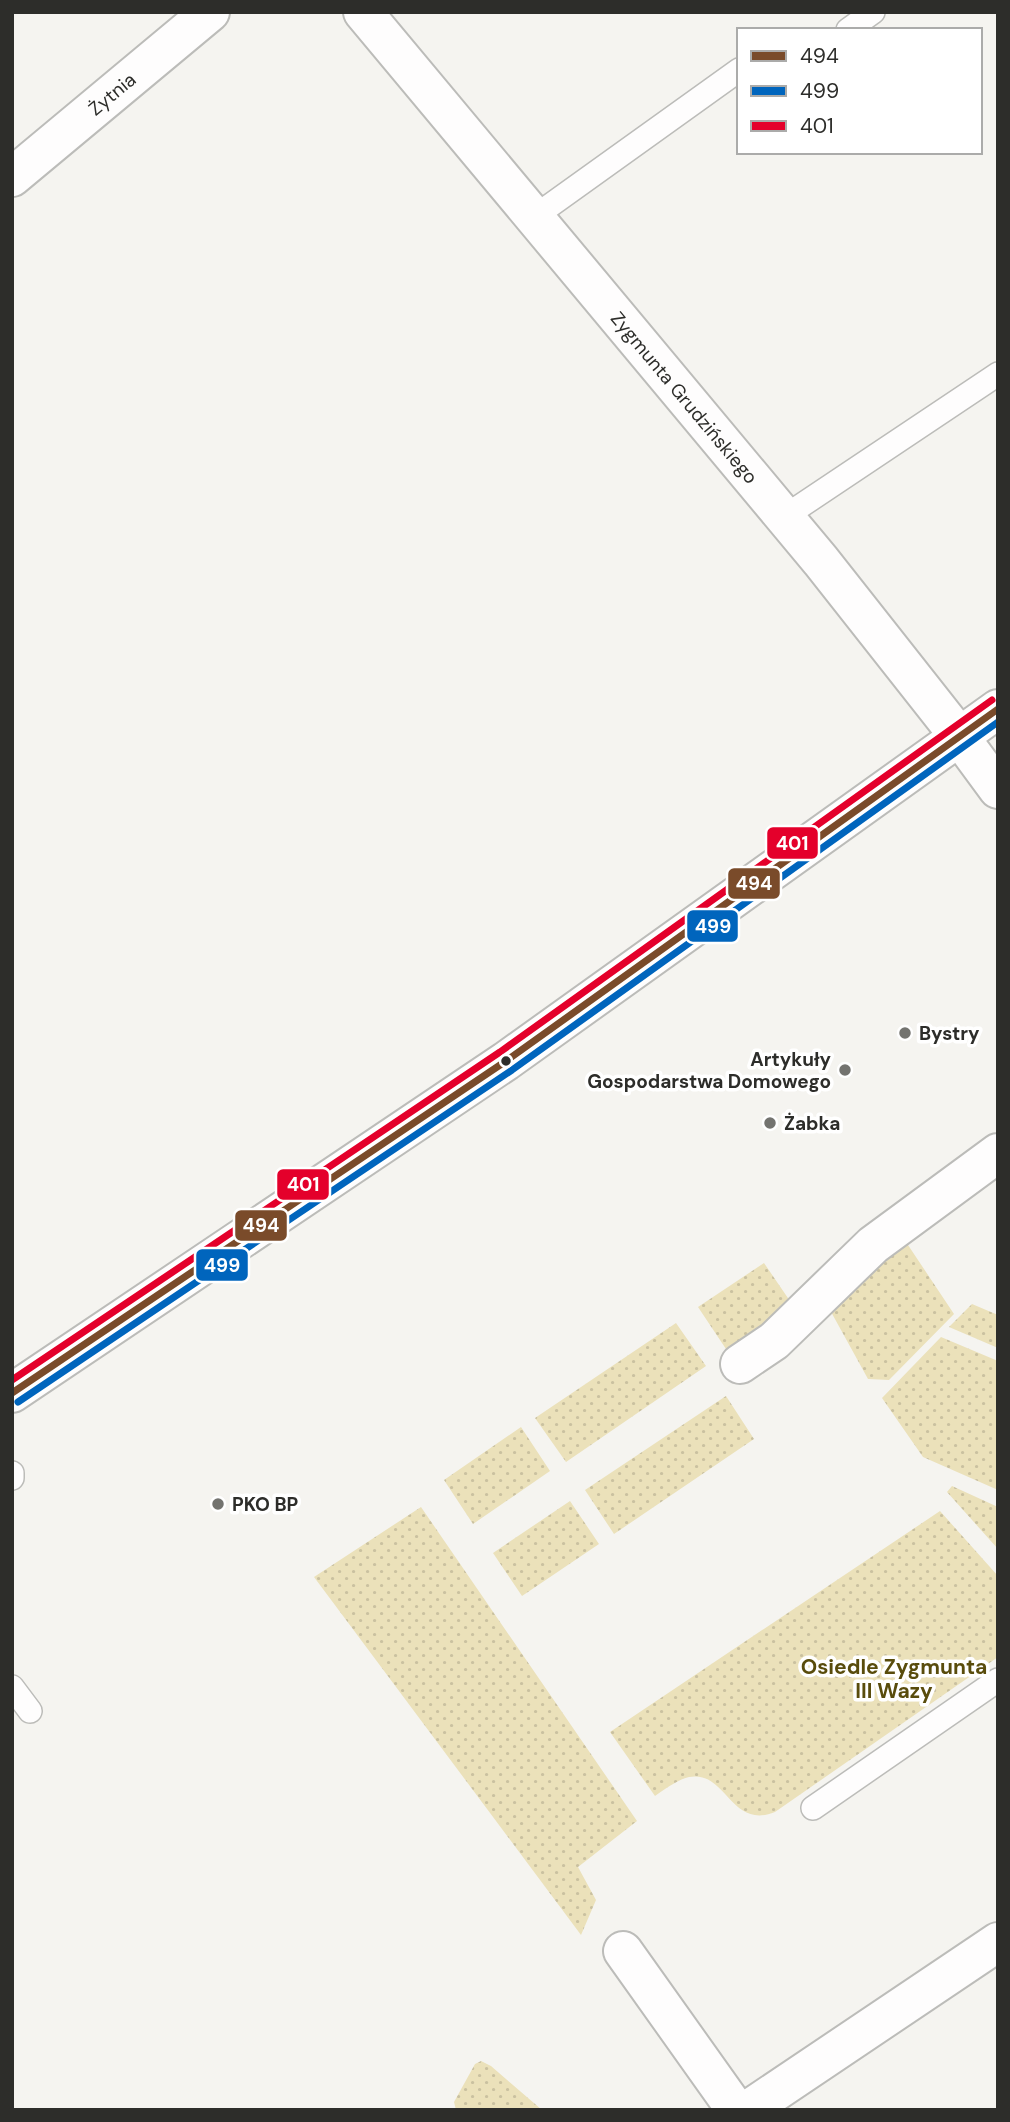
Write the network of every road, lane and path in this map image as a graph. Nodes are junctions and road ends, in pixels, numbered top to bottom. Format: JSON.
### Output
{"nodes":[{"id":1,"x":210,"y":12,"type":"edge"},
{"id":2,"x":363,"y":12,"type":"edge"},
{"id":3,"x":873,"y":12,"type":"edge"},
{"id":4,"x":851,"y":28,"type":"edge"},
{"id":5,"x":737,"y":71,"type":"edge"},
{"id":6,"x":12,"y":177,"type":"edge"},
{"id":7,"x":534,"y":217,"type":"junction"},
{"id":8,"x":998,"y":374,"type":"edge"},
{"id":9,"x":784,"y":517,"type":"junction"},
{"id":10,"x":998,"y":709,"type":"edge"},
{"id":11,"x":959,"y":736,"type":"junction"},
{"id":12,"x":998,"y":789,"type":"edge"},
{"id":13,"x":998,"y":1153,"type":"edge"},
{"id":14,"x":740,"y":1364,"type":"dead end"},
{"id":15,"x":12,"y":1394,"type":"edge"},
{"id":16,"x":998,"y":1680,"type":"edge"},
{"id":17,"x":12,"y":1687,"type":"edge"},
{"id":18,"x":30,"y":1711,"type":"dead end"},
{"id":19,"x":813,"y":1808,"type":"dead end"},
{"id":20,"x":998,"y":1942,"type":"edge"},
{"id":21,"x":623,"y":1951,"type":"dead end"},
{"id":22,"x":736,"y":2110,"type":"edge"},
{"id":23,"x":748,"y":2110,"type":"edge"}],
"edges":[{"from":1,"to":6,"type":"street","name":"Żytnia"},
{"from":2,"to":7,"type":"street","name":"Zygmunta Grudzińskiego"},
{"from":3,"to":4,"type":"lane"},
{"from":5,"to":7,"type":"lane"},
{"from":7,"to":9,"type":"street","name":"Zygmunta Grudzińskiego"},
{"from":8,"to":9,"type":"lane"},
{"from":9,"to":11,"type":"street","name":"Zygmunta Grudzińskiego"},
{"from":10,"to":11,"type":"street"},
{"from":11,"to":12,"type":"street","name":"Zygmunta Grudzińskiego"},
{"from":11,"to":15,"type":"street"},
{"from":13,"to":14,"type":"street"},
{"from":16,"to":19,"type":"lane"},
{"from":17,"to":18,"type":"lane"},
{"from":20,"to":23,"type":"street"},
{"from":21,"to":22,"type":"street"}]}
